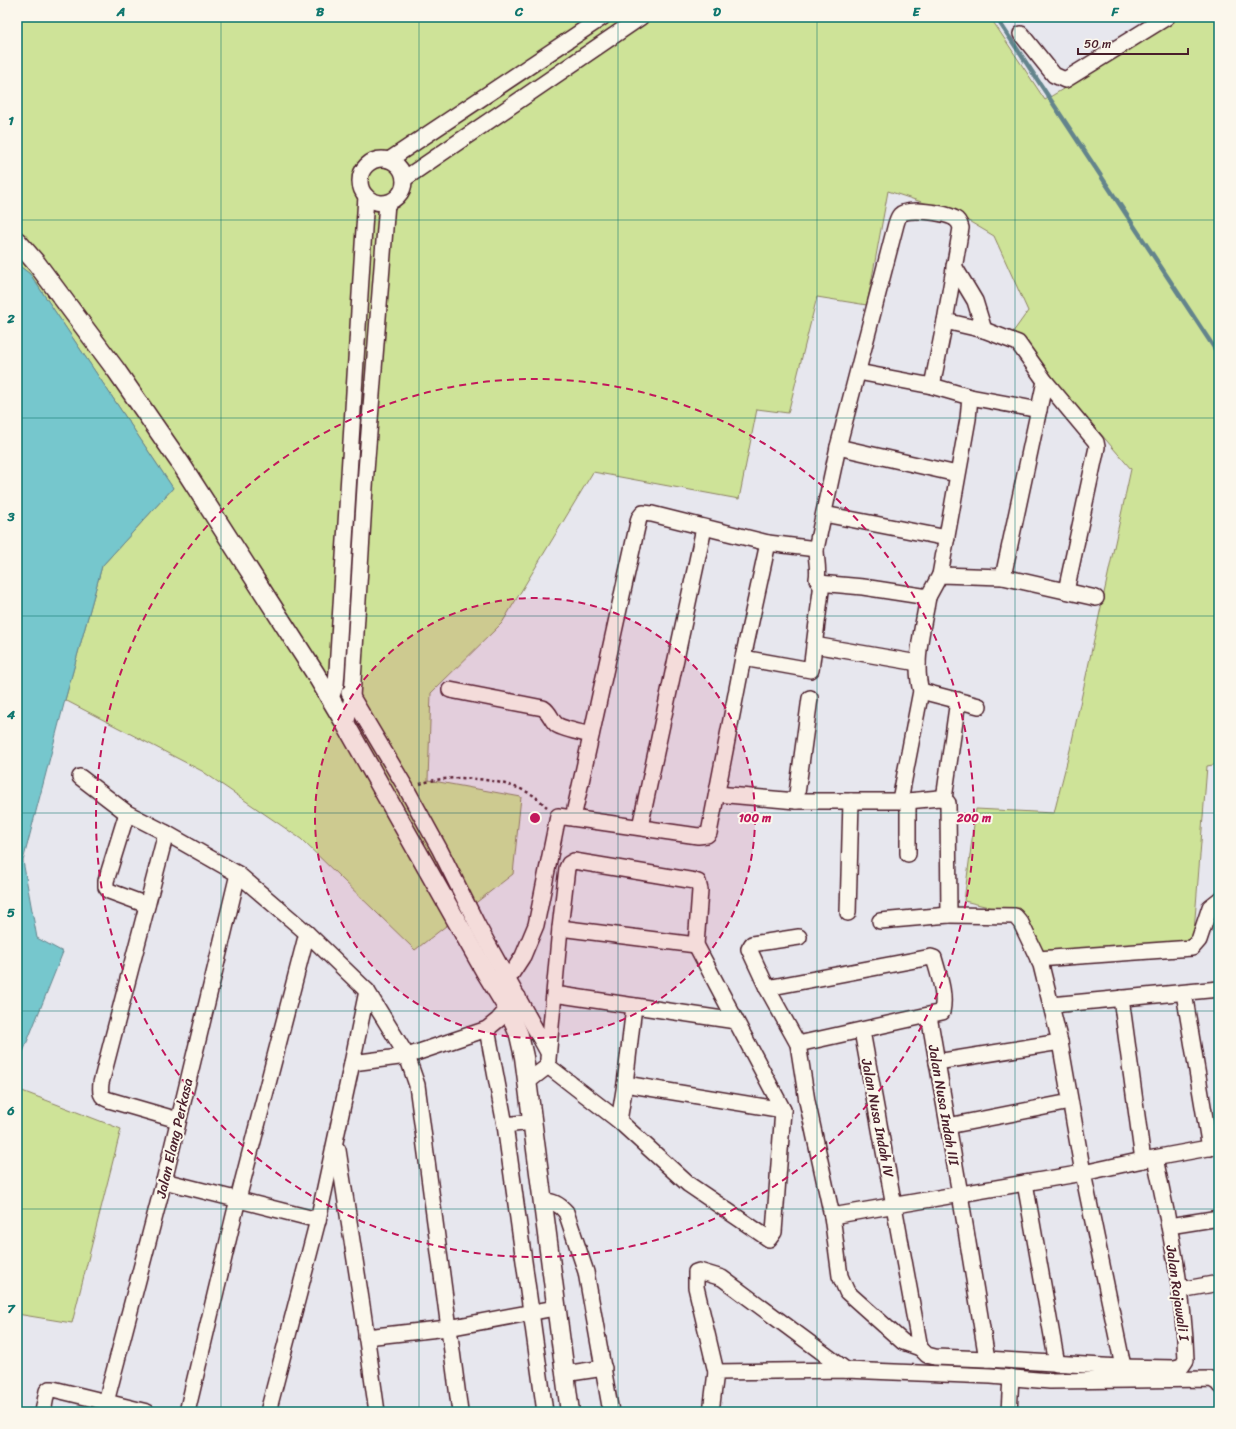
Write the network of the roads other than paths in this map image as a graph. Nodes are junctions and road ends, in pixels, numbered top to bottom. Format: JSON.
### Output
{"nodes":[{"id":1,"x":603,"y":17,"type":"edge"},
{"id":2,"x":640,"y":17,"type":"edge"},
{"id":3,"x":1167,"y":17,"type":"edge"},
{"id":4,"x":1021,"y":34,"type":"dead end"},
{"id":5,"x":389,"y":160,"type":"junction"},
{"id":6,"x":404,"y":179,"type":"junction"},
{"id":7,"x":366,"y":196,"type":"junction"},
{"id":8,"x":387,"y":203,"type":"junction"},
{"id":9,"x":17,"y":241,"type":"edge"},
{"id":10,"x":954,"y":266,"type":"junction"},
{"id":11,"x":945,"y":321,"type":"junction"},
{"id":12,"x":984,"y":330,"type":"junction"},
{"id":13,"x":858,"y":372,"type":"junction"},
{"id":14,"x":1045,"y":382,"type":"junction"},
{"id":15,"x":932,"y":386,"type":"junction"},
{"id":16,"x":970,"y":396,"type":"junction"},
{"id":17,"x":1039,"y":410,"type":"junction"},
{"id":18,"x":838,"y":447,"type":"junction"},
{"id":19,"x":350,"y":470,"type":"junction"},
{"id":20,"x":366,"y":471,"type":"junction"},
{"id":21,"x":958,"y":474,"type":"junction"},
{"id":22,"x":824,"y":514,"type":"junction"},
{"id":23,"x":704,"y":528,"type":"junction"},
{"id":24,"x":947,"y":538,"type":"junction"},
{"id":25,"x":768,"y":543,"type":"junction"},
{"id":26,"x":816,"y":549,"type":"junction"},
{"id":27,"x":940,"y":575,"type":"junction"},
{"id":28,"x":1003,"y":577,"type":"junction"},
{"id":29,"x":822,"y":583,"type":"junction"},
{"id":30,"x":1066,"y":591,"type":"junction"},
{"id":31,"x":928,"y":597,"type":"junction"},
{"id":32,"x":1096,"y":598,"type":"dead end"},
{"id":33,"x":814,"y":645,"type":"junction"},
{"id":34,"x":743,"y":658,"type":"junction"},
{"id":35,"x":918,"y":663,"type":"junction"},
{"id":36,"x":450,"y":690,"type":"dead end"},
{"id":37,"x":334,"y":691,"type":"junction"},
{"id":38,"x":921,"y":691,"type":"junction"},
{"id":39,"x":352,"y":696,"type":"junction"},
{"id":40,"x":810,"y":698,"type":"dead end"},
{"id":41,"x":958,"y":700,"type":"junction"},
{"id":42,"x":979,"y":706,"type":"dead end"},
{"id":43,"x":346,"y":725,"type":"junction"},
{"id":44,"x":591,"y":735,"type":"junction"},
{"id":45,"x":80,"y":777,"type":"dead end"},
{"id":46,"x":717,"y":794,"type":"junction"},
{"id":47,"x":944,"y":799,"type":"junction"},
{"id":48,"x":904,"y":800,"type":"junction"},
{"id":49,"x":796,"y":801,"type":"junction"},
{"id":50,"x":851,"y":802,"type":"junction"},
{"id":51,"x":126,"y":813,"type":"junction"},
{"id":52,"x":573,"y":818,"type":"junction"},
{"id":53,"x":640,"y":827,"type":"junction"},
{"id":54,"x":166,"y":833,"type":"junction"},
{"id":55,"x":908,"y":854,"type":"dead end"},
{"id":56,"x":238,"y":874,"type":"junction"},
{"id":57,"x":1219,"y":900,"type":"edge"},
{"id":58,"x":147,"y":905,"type":"junction"},
{"id":59,"x":848,"y":913,"type":"dead end"},
{"id":60,"x":949,"y":915,"type":"junction"},
{"id":61,"x":880,"y":922,"type":"dead end"},
{"id":62,"x":560,"y":928,"type":"junction"},
{"id":63,"x":307,"y":933,"type":"junction"},
{"id":64,"x":799,"y":937,"type":"dead end"},
{"id":65,"x":696,"y":945,"type":"junction"},
{"id":66,"x":1038,"y":959,"type":"junction"},
{"id":67,"x":501,"y":983,"type":"junction"},
{"id":68,"x":767,"y":988,"type":"junction"},
{"id":69,"x":1219,"y":989,"type":"edge"},
{"id":70,"x":367,"y":991,"type":"junction"},
{"id":71,"x":1184,"y":993,"type":"junction"},
{"id":72,"x":554,"y":994,"type":"junction"},
{"id":73,"x":1121,"y":998,"type":"junction"},
{"id":74,"x":513,"y":1003,"type":"junction"},
{"id":75,"x":1051,"y":1005,"type":"junction"},
{"id":76,"x":634,"y":1006,"type":"junction"},
{"id":77,"x":929,"y":1016,"type":"junction"},
{"id":78,"x":736,"y":1020,"type":"junction"},
{"id":79,"x":487,"y":1029,"type":"junction"},
{"id":80,"x":862,"y":1031,"type":"junction"},
{"id":81,"x":1060,"y":1042,"type":"junction"},
{"id":82,"x":798,"y":1044,"type":"junction"},
{"id":83,"x":407,"y":1056,"type":"junction"},
{"id":84,"x":548,"y":1059,"type":"junction"},
{"id":85,"x":937,"y":1062,"type":"junction"},
{"id":86,"x":352,"y":1063,"type":"junction"},
{"id":87,"x":526,"y":1083,"type":"junction"},
{"id":88,"x":625,"y":1084,"type":"junction"},
{"id":89,"x":1070,"y":1102,"type":"junction"},
{"id":90,"x":783,"y":1110,"type":"junction"},
{"id":91,"x":178,"y":1120,"type":"junction"},
{"id":92,"x":619,"y":1121,"type":"junction"},
{"id":93,"x":532,"y":1122,"type":"junction"},
{"id":94,"x":505,"y":1125,"type":"junction"},
{"id":95,"x":948,"y":1126,"type":"junction"},
{"id":96,"x":336,"y":1141,"type":"junction"},
{"id":97,"x":1215,"y":1147,"type":"edge"},
{"id":98,"x":1149,"y":1159,"type":"junction"},
{"id":99,"x":1083,"y":1173,"type":"junction"},
{"id":100,"x":164,"y":1181,"type":"junction"},
{"id":101,"x":1025,"y":1183,"type":"junction"},
{"id":102,"x":960,"y":1194,"type":"junction"},
{"id":103,"x":238,"y":1199,"type":"junction"},
{"id":104,"x":543,"y":1201,"type":"junction"},
{"id":105,"x":895,"y":1206,"type":"junction"},
{"id":106,"x":832,"y":1216,"type":"junction"},
{"id":107,"x":1219,"y":1218,"type":"edge"},
{"id":108,"x":318,"y":1220,"type":"junction"},
{"id":109,"x":1169,"y":1226,"type":"junction"},
{"id":110,"x":1219,"y":1283,"type":"edge"},
{"id":111,"x":1180,"y":1290,"type":"junction"},
{"id":112,"x":555,"y":1308,"type":"junction"},
{"id":113,"x":531,"y":1311,"type":"junction"},
{"id":114,"x":448,"y":1328,"type":"junction"},
{"id":115,"x":366,"y":1337,"type":"junction"},
{"id":116,"x":920,"y":1348,"type":"junction"},
{"id":117,"x":987,"y":1359,"type":"junction"},
{"id":118,"x":1057,"y":1364,"type":"junction"},
{"id":119,"x":1119,"y":1367,"type":"junction"},
{"id":120,"x":604,"y":1368,"type":"junction"},
{"id":121,"x":846,"y":1370,"type":"junction"},
{"id":122,"x":716,"y":1372,"type":"junction"},
{"id":123,"x":564,"y":1374,"type":"junction"},
{"id":124,"x":1011,"y":1377,"type":"junction"},
{"id":125,"x":1219,"y":1385,"type":"edge"},
{"id":126,"x":106,"y":1402,"type":"junction"},
{"id":127,"x":43,"y":1412,"type":"edge"},
{"id":128,"x":146,"y":1412,"type":"edge"},
{"id":129,"x":187,"y":1412,"type":"edge"},
{"id":130,"x":268,"y":1412,"type":"edge"},
{"id":131,"x":377,"y":1412,"type":"edge"},
{"id":132,"x":460,"y":1412,"type":"edge"},
{"id":133,"x":544,"y":1412,"type":"edge"},
{"id":134,"x":570,"y":1412,"type":"edge"},
{"id":135,"x":611,"y":1412,"type":"edge"},
{"id":136,"x":711,"y":1412,"type":"edge"},
{"id":137,"x":1009,"y":1412,"type":"edge"}],
"edges":[{"from":1,"to":5,"type":"street"},
{"from":2,"to":6,"type":"street"},
{"from":3,"to":4,"type":"street"},
{"from":5,"to":6,"type":"street"},
{"from":5,"to":7,"type":"street"},
{"from":6,"to":8,"type":"street"},
{"from":7,"to":8,"type":"street"},
{"from":7,"to":19,"type":"street"},
{"from":8,"to":20,"type":"street"},
{"from":9,"to":37,"type":"street"},
{"from":10,"to":11,"type":"street"},
{"from":10,"to":12,"type":"street"},
{"from":10,"to":13,"type":"street"},
{"from":11,"to":12,"type":"street"},
{"from":11,"to":15,"type":"street"},
{"from":12,"to":14,"type":"street"},
{"from":13,"to":15,"type":"street"},
{"from":13,"to":18,"type":"street"},
{"from":14,"to":17,"type":"street"},
{"from":14,"to":30,"type":"street"},
{"from":15,"to":16,"type":"street"},
{"from":16,"to":17,"type":"street"},
{"from":16,"to":21,"type":"street"},
{"from":17,"to":28,"type":"street"},
{"from":18,"to":21,"type":"street"},
{"from":18,"to":22,"type":"street"},
{"from":19,"to":20,"type":"street"},
{"from":19,"to":37,"type":"street"},
{"from":20,"to":39,"type":"street"},
{"from":21,"to":24,"type":"street"},
{"from":22,"to":24,"type":"street"},
{"from":22,"to":26,"type":"street"},
{"from":23,"to":25,"type":"street"},
{"from":23,"to":44,"type":"street"},
{"from":23,"to":53,"type":"street"},
{"from":24,"to":27,"type":"street"},
{"from":25,"to":26,"type":"street"},
{"from":25,"to":34,"type":"street"},
{"from":26,"to":29,"type":"street"},
{"from":27,"to":28,"type":"street"},
{"from":27,"to":31,"type":"street"},
{"from":28,"to":30,"type":"street"},
{"from":29,"to":31,"type":"street"},
{"from":29,"to":33,"type":"street"},
{"from":30,"to":32,"type":"street"},
{"from":31,"to":35,"type":"street"},
{"from":33,"to":34,"type":"street"},
{"from":33,"to":35,"type":"street"},
{"from":34,"to":46,"type":"street"},
{"from":35,"to":38,"type":"street"},
{"from":36,"to":44,"type":"street"},
{"from":37,"to":39,"type":"street"},
{"from":37,"to":43,"type":"street"},
{"from":38,"to":41,"type":"street"},
{"from":38,"to":48,"type":"street"},
{"from":39,"to":43,"type":"street"},
{"from":39,"to":67,"type":"street"},
{"from":40,"to":49,"type":"street"},
{"from":41,"to":42,"type":"street"},
{"from":41,"to":47,"type":"street"},
{"from":43,"to":67,"type":"street"},
{"from":44,"to":52,"type":"street"},
{"from":45,"to":51,"type":"street"},
{"from":46,"to":49,"type":"street"},
{"from":46,"to":53,"type":"street"},
{"from":47,"to":48,"type":"street"},
{"from":47,"to":60,"type":"street"},
{"from":48,"to":50,"type":"street"},
{"from":48,"to":55,"type":"street"},
{"from":49,"to":50,"type":"street"},
{"from":50,"to":59,"type":"street"},
{"from":51,"to":54,"type":"street"},
{"from":51,"to":58,"type":"street"},
{"from":52,"to":53,"type":"street"},
{"from":52,"to":67,"type":"street"},
{"from":54,"to":56,"type":"street"},
{"from":54,"to":58,"type":"street"},
{"from":56,"to":63,"type":"street"},
{"from":56,"to":91,"type":"street","name":"Jalan Elang Perkasa"},
{"from":57,"to":66,"type":"street"},
{"from":58,"to":91,"type":"street"},
{"from":60,"to":61,"type":"street"},
{"from":60,"to":66,"type":"street"},
{"from":62,"to":65,"type":"street"},
{"from":62,"to":65,"type":"street"},
{"from":62,"to":72,"type":"street"},
{"from":63,"to":70,"type":"street"},
{"from":63,"to":103,"type":"street"},
{"from":64,"to":68,"type":"street"},
{"from":65,"to":78,"type":"street"},
{"from":66,"to":75,"type":"street"},
{"from":67,"to":74,"type":"street"},
{"from":68,"to":77,"type":"street"},
{"from":68,"to":82,"type":"street"},
{"from":69,"to":71,"type":"street"},
{"from":70,"to":83,"type":"street"},
{"from":70,"to":86,"type":"street"},
{"from":71,"to":73,"type":"street"},
{"from":71,"to":97,"type":"street"},
{"from":72,"to":76,"type":"street"},
{"from":72,"to":84,"type":"street"},
{"from":73,"to":75,"type":"street"},
{"from":73,"to":98,"type":"street","name":"Jalan Rajawali I"},
{"from":74,"to":79,"type":"street"},
{"from":74,"to":84,"type":"street"},
{"from":74,"to":87,"type":"street"},
{"from":75,"to":81,"type":"street"},
{"from":76,"to":78,"type":"street"},
{"from":76,"to":88,"type":"street"},
{"from":77,"to":80,"type":"street"},
{"from":77,"to":85,"type":"street","name":"Jalan Nusa Indah III"},
{"from":78,"to":90,"type":"street"},
{"from":79,"to":83,"type":"street"},
{"from":79,"to":94,"type":"street"},
{"from":80,"to":82,"type":"street"},
{"from":80,"to":105,"type":"street","name":"Jalan Nusa Indah IV"},
{"from":81,"to":85,"type":"street"},
{"from":81,"to":89,"type":"street"},
{"from":82,"to":106,"type":"street"},
{"from":83,"to":86,"type":"street"},
{"from":83,"to":114,"type":"street"},
{"from":84,"to":87,"type":"street"},
{"from":84,"to":92,"type":"street"},
{"from":85,"to":95,"type":"street","name":"Jalan Nusa Indah III"},
{"from":86,"to":96,"type":"street"},
{"from":87,"to":93,"type":"street"},
{"from":88,"to":90,"type":"street"},
{"from":88,"to":92,"type":"street"},
{"from":89,"to":95,"type":"street"},
{"from":89,"to":99,"type":"street"},
{"from":90,"to":92,"type":"street"},
{"from":91,"to":100,"type":"street","name":"Jalan Elang Perkasa"},
{"from":93,"to":94,"type":"street"},
{"from":93,"to":104,"type":"street"},
{"from":94,"to":113,"type":"street"},
{"from":95,"to":102,"type":"street","name":"Jalan Nusa Indah III"},
{"from":96,"to":108,"type":"street"},
{"from":96,"to":115,"type":"street"},
{"from":97,"to":98,"type":"street"},
{"from":98,"to":99,"type":"street"},
{"from":98,"to":109,"type":"street","name":"Jalan Rajawali I"},
{"from":99,"to":101,"type":"street"},
{"from":99,"to":119,"type":"street"},
{"from":100,"to":103,"type":"street"},
{"from":100,"to":126,"type":"street","name":"Jalan Elang Perkasa"},
{"from":101,"to":102,"type":"street"},
{"from":101,"to":118,"type":"street"},
{"from":102,"to":105,"type":"street"},
{"from":102,"to":117,"type":"street","name":"Jalan Nusa Indah III"},
{"from":103,"to":108,"type":"street"},
{"from":103,"to":129,"type":"street"},
{"from":104,"to":112,"type":"street"},
{"from":104,"to":120,"type":"street"},
{"from":105,"to":106,"type":"street"},
{"from":105,"to":116,"type":"street","name":"Jalan Nusa Indah IV"},
{"from":106,"to":116,"type":"street"},
{"from":107,"to":109,"type":"street"},
{"from":108,"to":130,"type":"street"},
{"from":109,"to":111,"type":"street","name":"Jalan Rajawali I"},
{"from":110,"to":111,"type":"street"},
{"from":111,"to":119,"type":"street","name":"Jalan Rajawali I"},
{"from":112,"to":113,"type":"street"},
{"from":112,"to":123,"type":"street"},
{"from":113,"to":114,"type":"street"},
{"from":113,"to":133,"type":"street"},
{"from":114,"to":115,"type":"street"},
{"from":114,"to":132,"type":"street"},
{"from":115,"to":131,"type":"street"},
{"from":116,"to":117,"type":"street"},
{"from":117,"to":118,"type":"street"},
{"from":118,"to":119,"type":"street"},
{"from":120,"to":123,"type":"street"},
{"from":120,"to":135,"type":"street"},
{"from":121,"to":122,"type":"street"},
{"from":121,"to":122,"type":"street"},
{"from":121,"to":124,"type":"street"},
{"from":122,"to":136,"type":"street"},
{"from":123,"to":134,"type":"street"},
{"from":124,"to":125,"type":"street"},
{"from":124,"to":137,"type":"street"},
{"from":126,"to":127,"type":"street"},
{"from":126,"to":128,"type":"street"}]}
